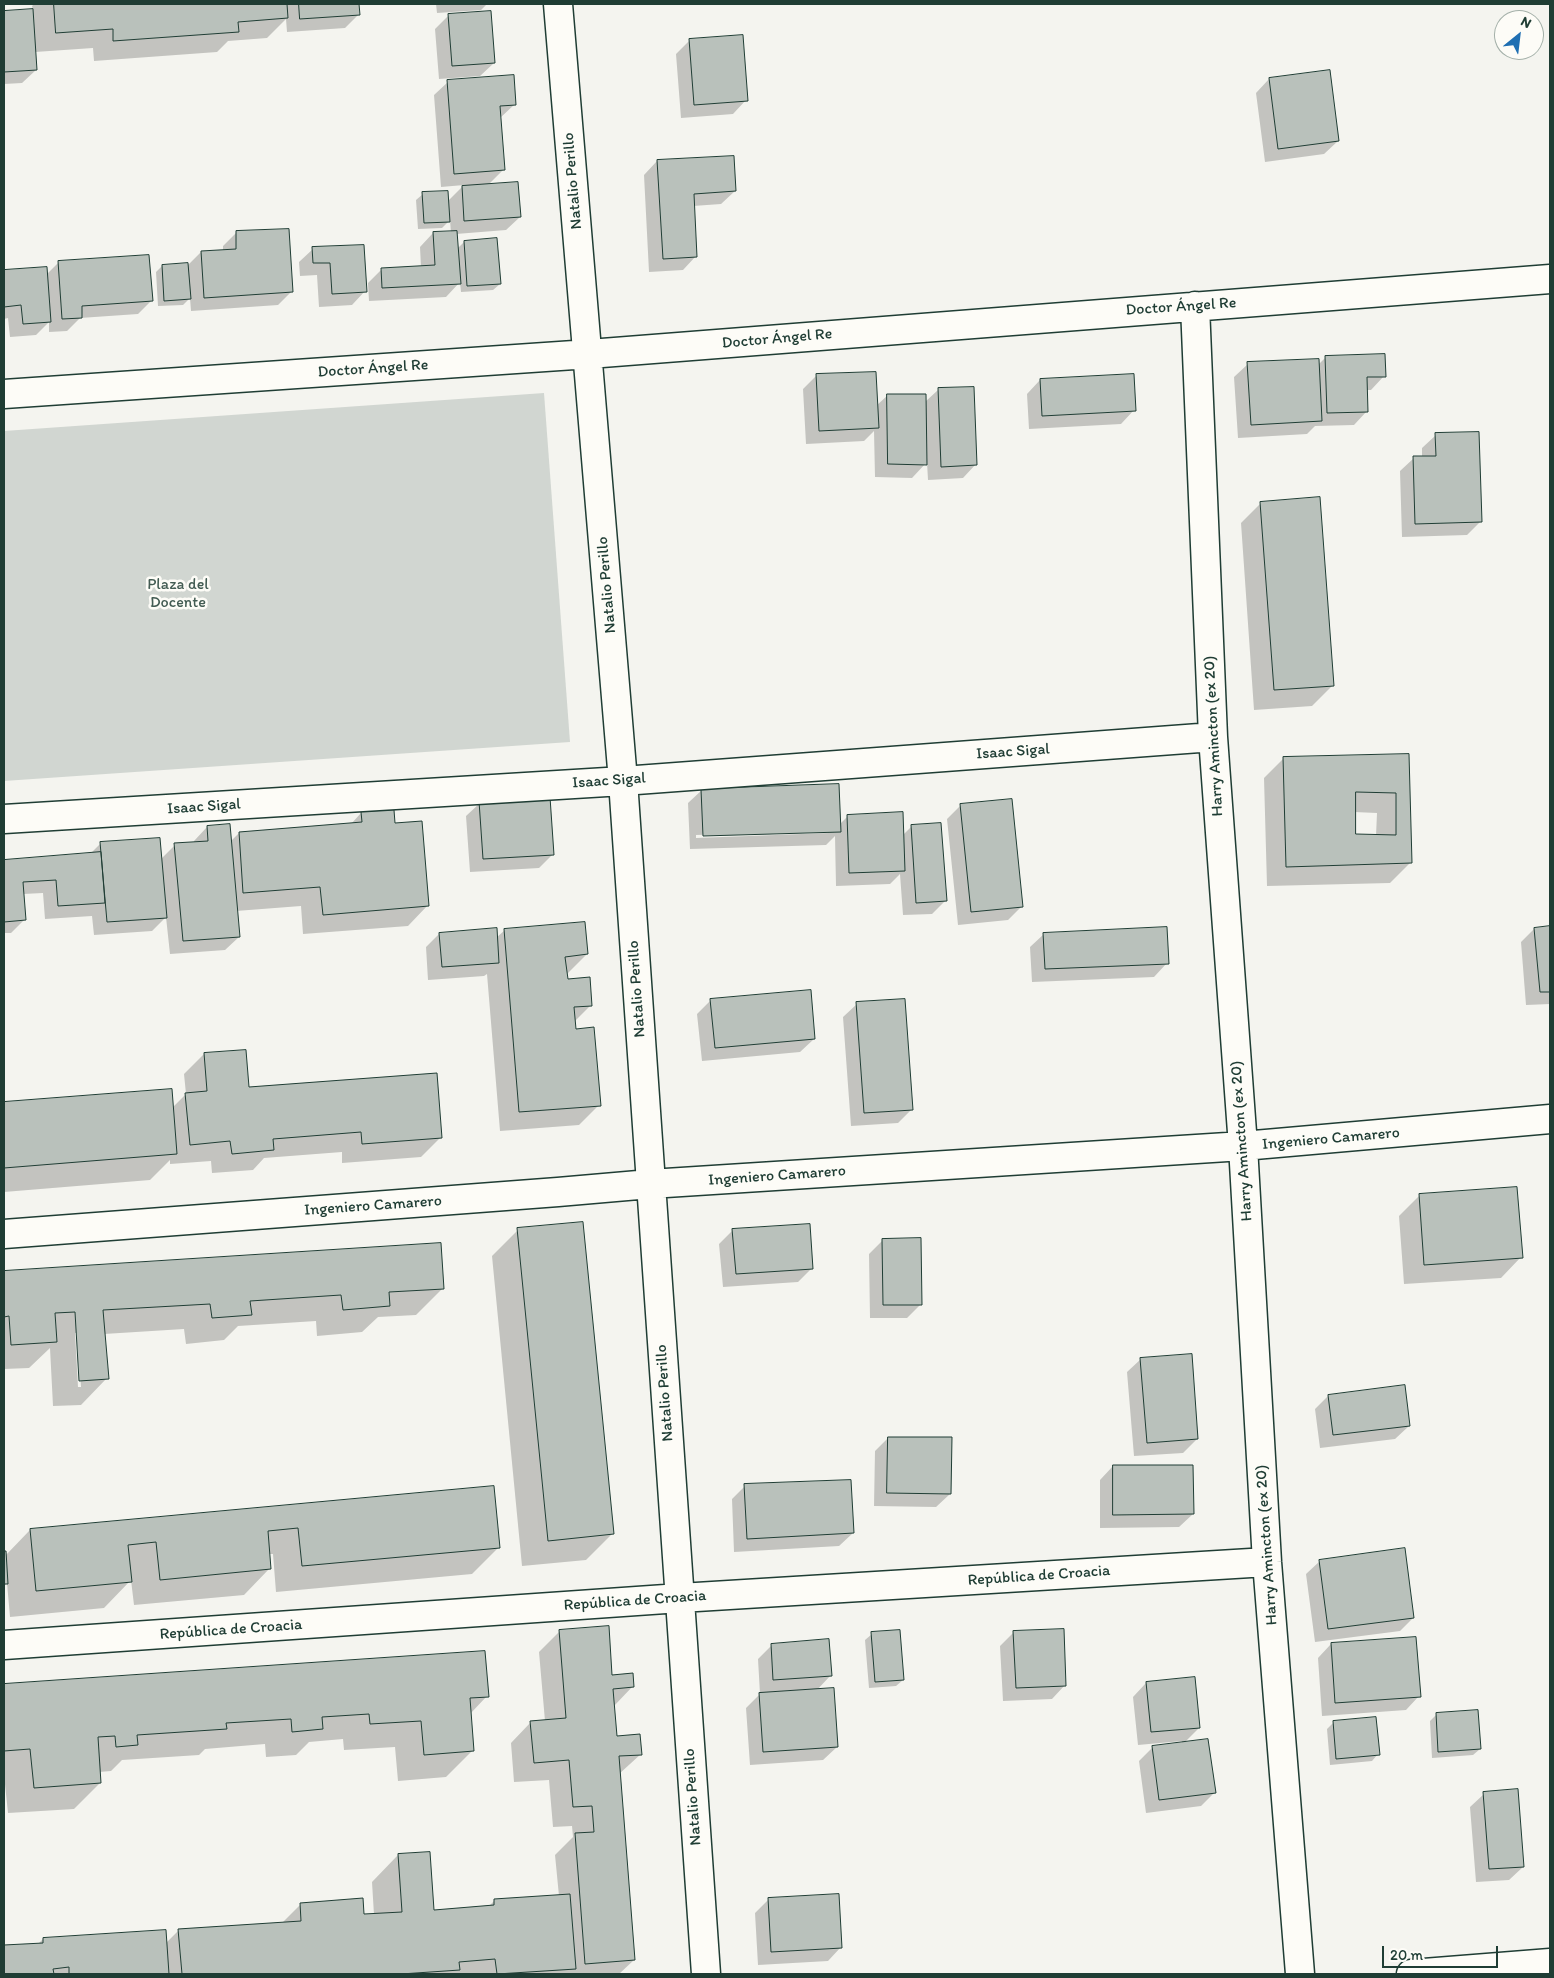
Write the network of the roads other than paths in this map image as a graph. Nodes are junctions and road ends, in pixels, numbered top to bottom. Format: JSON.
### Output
{"nodes":[{"id":1,"x":558,"y":4,"type":"edge"},
{"id":2,"x":1550,"y":279,"type":"edge"},
{"id":3,"x":1195,"y":306,"type":"junction"},
{"id":4,"x":589,"y":354,"type":"junction"},
{"id":5,"x":4,"y":394,"type":"edge"},
{"id":6,"x":1213,"y":737,"type":"junction"},
{"id":7,"x":623,"y":781,"type":"junction"},
{"id":8,"x":4,"y":819,"type":"edge"},
{"id":9,"x":1550,"y":1119,"type":"edge"},
{"id":10,"x":1243,"y":1146,"type":"junction"},
{"id":11,"x":650,"y":1184,"type":"junction"},
{"id":12,"x":4,"y":1234,"type":"edge"},
{"id":13,"x":1267,"y":1562,"type":"junction"},
{"id":14,"x":680,"y":1598,"type":"junction"},
{"id":15,"x":4,"y":1646,"type":"edge"},
{"id":16,"x":1550,"y":1963,"type":"edge"},
{"id":17,"x":706,"y":1974,"type":"edge"},
{"id":18,"x":1300,"y":1974,"type":"edge"},
{"id":19,"x":1411,"y":1974,"type":"edge"}],
"edges":[{"from":1,"to":4,"type":"street","name":"Natalio Perillo"},
{"from":2,"to":3,"type":"street","name":"Doctor Ángel Re"},
{"from":3,"to":4,"type":"street","name":"Doctor Ángel Re"},
{"from":3,"to":6,"type":"street","name":"Harry Amincton (ex 20)"},
{"from":4,"to":5,"type":"street","name":"Doctor Ángel Re"},
{"from":4,"to":7,"type":"street","name":"Natalio Perillo"},
{"from":6,"to":7,"type":"street","name":"Isaac Sigal"},
{"from":6,"to":10,"type":"street","name":"Harry Amincton (ex 20)"},
{"from":7,"to":8,"type":"street","name":"Isaac Sigal"},
{"from":7,"to":11,"type":"street","name":"Natalio Perillo"},
{"from":9,"to":10,"type":"street","name":"Ingeniero Camarero"},
{"from":10,"to":11,"type":"street","name":"Ingeniero Camarero"},
{"from":10,"to":13,"type":"street","name":"Harry Amincton (ex 20)"},
{"from":11,"to":12,"type":"street","name":"Ingeniero Camarero"},
{"from":11,"to":14,"type":"street","name":"Natalio Perillo"},
{"from":13,"to":14,"type":"street","name":"República de Croacia"},
{"from":13,"to":18,"type":"street","name":"Harry Amincton (ex 20)"},
{"from":14,"to":15,"type":"street","name":"República de Croacia"},
{"from":14,"to":17,"type":"street","name":"Natalio Perillo"},
{"from":16,"to":19,"type":"street"}]}
